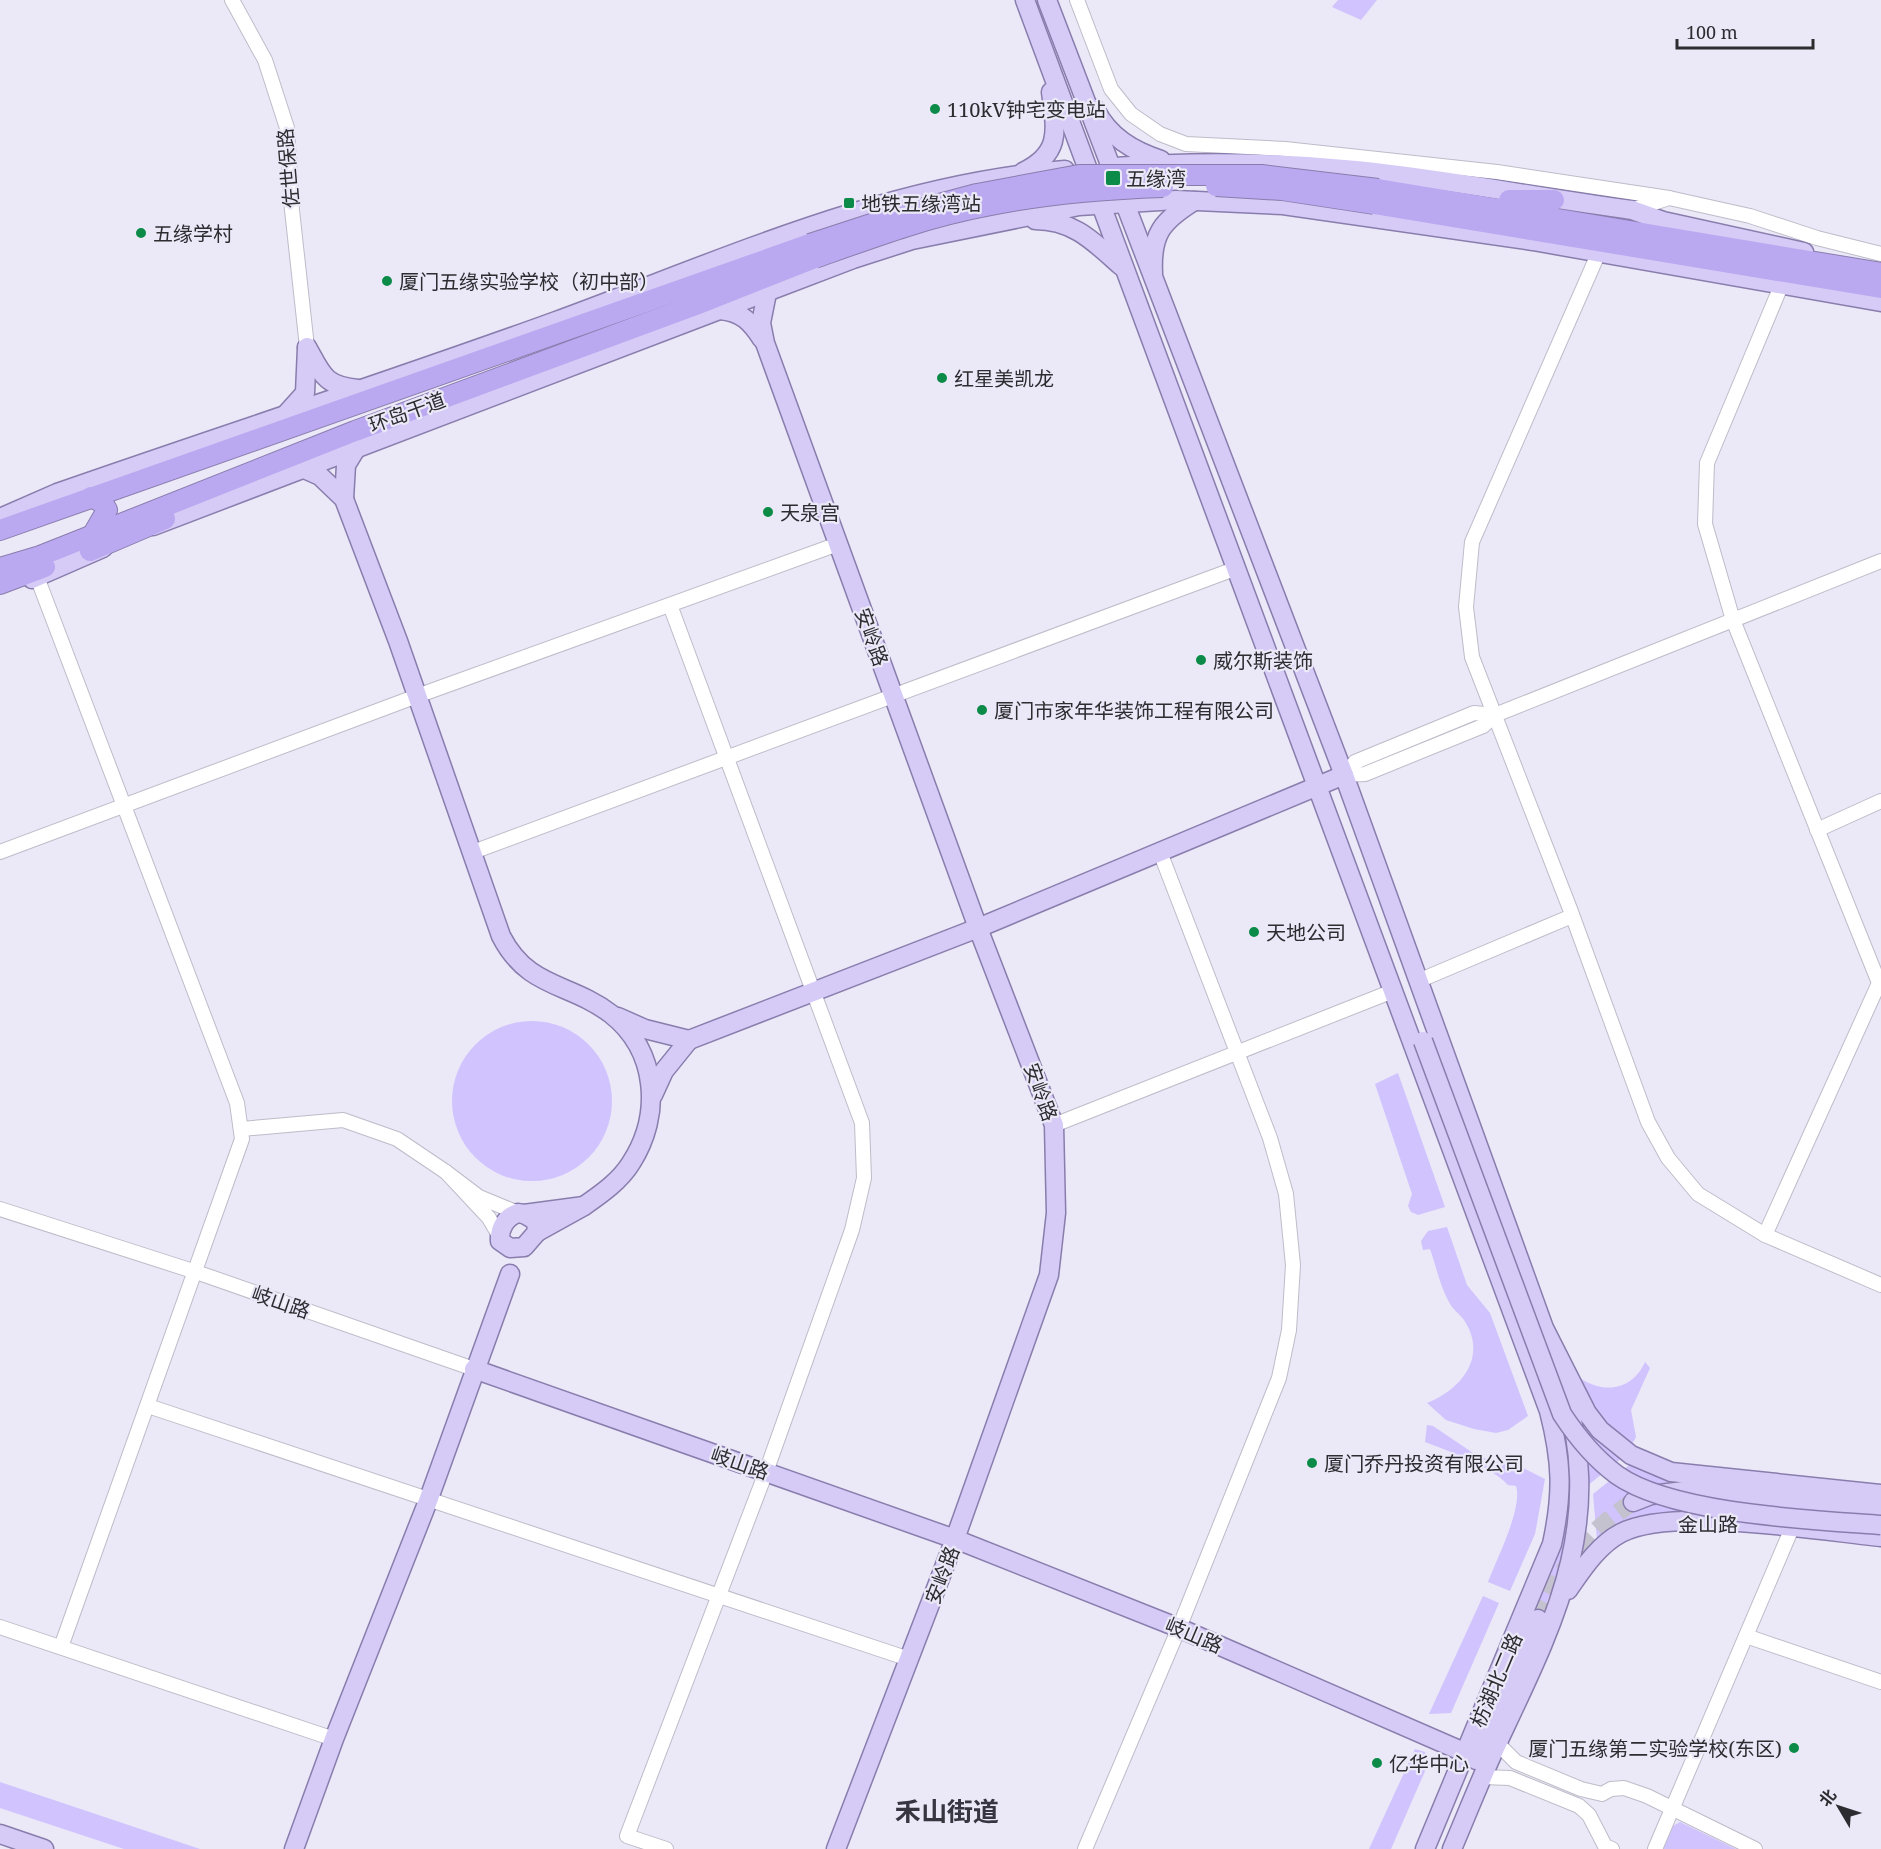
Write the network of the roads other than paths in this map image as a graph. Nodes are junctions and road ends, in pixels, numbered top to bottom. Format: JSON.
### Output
{"nodes":[{"id":1,"x":232,"y":0,"type":"edge"},
{"id":2,"x":1025,"y":0,"type":"edge"},
{"id":3,"x":1047,"y":0,"type":"edge"},
{"id":4,"x":1077,"y":0,"type":"edge"},
{"id":5,"x":1069,"y":56,"type":"junction"},
{"id":6,"x":1047,"y":57,"type":"junction"},
{"id":7,"x":1172,"y":163,"type":"junction"},
{"id":8,"x":1109,"y":167,"type":"junction"},
{"id":9,"x":1086,"y":169,"type":"junction"},
{"id":10,"x":1020,"y":174,"type":"junction"},
{"id":11,"x":1383,"y":195,"type":"junction"},
{"id":12,"x":1669,"y":198,"type":"junction"},
{"id":13,"x":1554,"y":200,"type":"junction"},
{"id":14,"x":1194,"y":201,"type":"junction"},
{"id":15,"x":1123,"y":204,"type":"junction"},
{"id":16,"x":1100,"y":206,"type":"junction"},
{"id":17,"x":1632,"y":210,"type":"junction"},
{"id":18,"x":1003,"y":220,"type":"junction"},
{"id":19,"x":1533,"y":241,"type":"junction"},
{"id":20,"x":812,"y":251,"type":"junction"},
{"id":21,"x":1599,"y":252,"type":"junction"},
{"id":22,"x":1881,"y":254,"type":"edge"},
{"id":23,"x":1667,"y":265,"type":"joint"},
{"id":24,"x":1123,"y":267,"type":"junction"},
{"id":25,"x":1881,"y":272,"type":"edge"},
{"id":26,"x":1785,"y":279,"type":"junction"},
{"id":27,"x":1154,"y":284,"type":"junction"},
{"id":28,"x":1881,"y":288,"type":"edge"},
{"id":29,"x":767,"y":293,"type":"junction"},
{"id":30,"x":1881,"y":300,"type":"edge"},
{"id":31,"x":720,"y":310,"type":"junction"},
{"id":32,"x":765,"y":344,"type":"junction"},
{"id":33,"x":307,"y":346,"type":"junction"},
{"id":34,"x":363,"y":389,"type":"junction"},
{"id":35,"x":285,"y":415,"type":"junction"},
{"id":36,"x":357,"y":447,"type":"junction"},
{"id":37,"x":302,"y":468,"type":"junction"},
{"id":38,"x":251,"y":473,"type":"junction"},
{"id":39,"x":153,"y":476,"type":"junction"},
{"id":40,"x":92,"y":497,"type":"junction"},
{"id":41,"x":344,"y":499,"type":"junction"},
{"id":42,"x":175,"y":503,"type":"junction"},
{"id":43,"x":0,"y":518,"type":"edge"},
{"id":44,"x":0,"y":530,"type":"edge"},
{"id":45,"x":136,"y":533,"type":"junction"},
{"id":46,"x":92,"y":536,"type":"junction"},
{"id":47,"x":838,"y":544,"type":"junction"},
{"id":48,"x":1881,"y":561,"type":"edge"},
{"id":49,"x":0,"y":568,"type":"edge"},
{"id":50,"x":1237,"y":568,"type":"junction"},
{"id":51,"x":37,"y":578,"type":"junction"},
{"id":52,"x":0,"y":584,"type":"edge"},
{"id":53,"x":0,"y":592,"type":"edge"},
{"id":54,"x":670,"y":605,"type":"junction"},
{"id":55,"x":1733,"y":620,"type":"junction"},
{"id":56,"x":417,"y":696,"type":"junction"},
{"id":57,"x":894,"y":698,"type":"junction"},
{"id":58,"x":1495,"y":715,"type":"junction"},
{"id":59,"x":728,"y":759,"type":"junction"},
{"id":60,"x":1344,"y":775,"type":"junction"},
{"id":61,"x":1318,"y":786,"type":"junction"},
{"id":62,"x":1881,"y":801,"type":"edge"},
{"id":63,"x":124,"y":804,"type":"junction"},
{"id":64,"x":1817,"y":830,"type":"junction"},
{"id":65,"x":0,"y":852,"type":"edge"},
{"id":66,"x":473,"y":852,"type":"junction"},
{"id":67,"x":1160,"y":852,"type":"junction"},
{"id":68,"x":1366,"y":911,"type":"junction"},
{"id":69,"x":1572,"y":916,"type":"junction"},
{"id":70,"x":978,"y":928,"type":"junction"},
{"id":71,"x":1418,"y":981,"type":"junction"},
{"id":72,"x":1880,"y":983,"type":"edge"},
{"id":73,"x":1393,"y":991,"type":"junction"},
{"id":74,"x":816,"y":992,"type":"junction"},
{"id":75,"x":611,"y":1014,"type":"junction"},
{"id":76,"x":689,"y":1040,"type":"junction"},
{"id":77,"x":1236,"y":1051,"type":"junction"},
{"id":78,"x":653,"y":1095,"type":"junction"},
{"id":79,"x":1054,"y":1125,"type":"junction"},
{"id":80,"x":241,"y":1129,"type":"junction"},
{"id":81,"x":446,"y":1172,"type":"junction"},
{"id":82,"x":584,"y":1206,"type":"junction"},
{"id":83,"x":0,"y":1209,"type":"edge"},
{"id":84,"x":521,"y":1214,"type":"junction"},
{"id":85,"x":537,"y":1232,"type":"junction"},
{"id":86,"x":1765,"y":1235,"type":"junction"},
{"id":87,"x":502,"y":1241,"type":"junction"},
{"id":88,"x":524,"y":1247,"type":"junction"},
{"id":89,"x":196,"y":1272,"type":"junction"},
{"id":90,"x":510,"y":1274,"type":"junction"},
{"id":91,"x":1881,"y":1285,"type":"edge"},
{"id":92,"x":1544,"y":1328,"type":"junction"},
{"id":93,"x":474,"y":1369,"type":"junction"},
{"id":94,"x":148,"y":1406,"type":"junction"},
{"id":95,"x":766,"y":1472,"type":"junction"},
{"id":96,"x":1881,"y":1494,"type":"edge"},
{"id":97,"x":428,"y":1501,"type":"junction"},
{"id":98,"x":1633,"y":1502,"type":"tunnel mouth"},
{"id":99,"x":1881,"y":1507,"type":"edge"},
{"id":100,"x":1881,"y":1525,"type":"edge"},
{"id":101,"x":1792,"y":1528,"type":"junction"},
{"id":102,"x":1881,"y":1537,"type":"edge"},
{"id":103,"x":955,"y":1539,"type":"junction"},
{"id":104,"x":718,"y":1596,"type":"junction"},
{"id":105,"x":1563,"y":1596,"type":"junction"},
{"id":106,"x":1538,"y":1619,"type":"tunnel mouth"},
{"id":107,"x":0,"y":1627,"type":"edge"},
{"id":108,"x":1179,"y":1628,"type":"junction"},
{"id":109,"x":1746,"y":1636,"type":"junction"},
{"id":110,"x":61,"y":1647,"type":"junction"},
{"id":111,"x":909,"y":1659,"type":"junction"},
{"id":112,"x":1881,"y":1682,"type":"edge"},
{"id":113,"x":334,"y":1739,"type":"junction"},
{"id":114,"x":1497,"y":1743,"type":"junction"},
{"id":115,"x":1466,"y":1753,"type":"junction"},
{"id":116,"x":1482,"y":1777,"type":"junction"},
{"id":117,"x":1602,"y":1794,"type":"junction"},
{"id":118,"x":1673,"y":1808,"type":"junction"},
{"id":119,"x":1589,"y":1815,"type":"junction"},
{"id":120,"x":0,"y":1834,"type":"edge"},
{"id":121,"x":44,"y":1849,"type":"edge"},
{"id":122,"x":294,"y":1849,"type":"edge"},
{"id":123,"x":666,"y":1849,"type":"edge"},
{"id":124,"x":836,"y":1849,"type":"edge"},
{"id":125,"x":1085,"y":1849,"type":"edge"},
{"id":126,"x":1425,"y":1849,"type":"edge"},
{"id":127,"x":1437,"y":1849,"type":"edge"},
{"id":128,"x":1452,"y":1849,"type":"edge"},
{"id":129,"x":1612,"y":1849,"type":"edge"},
{"id":130,"x":1655,"y":1849,"type":"edge"},
{"id":131,"x":1755,"y":1849,"type":"edge"}],
"edges":[{"from":1,"to":33,"type":"street","name":"佐世保路"},
{"from":2,"to":6,"type":"main road"},
{"from":3,"to":5,"type":"main road"},
{"from":4,"to":12,"type":"street"},
{"from":5,"to":7,"type":"main road"},
{"from":5,"to":8,"type":"main road"},
{"from":6,"to":9,"type":"main road"},
{"from":6,"to":10,"type":"main road"},
{"from":7,"to":8,"type":"main road"},
{"from":7,"to":13,"type":"main road"},
{"from":8,"to":9,"type":"main road"},
{"from":8,"to":15,"type":"main road"},
{"from":9,"to":10,"type":"main road"},
{"from":9,"to":16,"type":"main road"},
{"from":10,"to":34,"type":"main road"},
{"from":11,"to":13,"type":"highway"},
{"from":11,"to":19,"type":"highway"},
{"from":11,"to":20,"type":"highway","bridge":true},
{"from":11,"to":25,"type":"highway"},
{"from":11,"to":26,"type":"highway"},
{"from":12,"to":17,"type":"street"},
{"from":12,"to":22,"type":"street"},
{"from":13,"to":17,"type":"main road"},
{"from":14,"to":15,"type":"main road"},
{"from":14,"to":19,"type":"main road"},
{"from":14,"to":27,"type":"main road"},
{"from":15,"to":16,"type":"main road"},
{"from":15,"to":27,"type":"main road"},
{"from":16,"to":18,"type":"main road"},
{"from":16,"to":24,"type":"main road"},
{"from":17,"to":25,"type":"main road"},
{"from":18,"to":24,"type":"main road"},
{"from":18,"to":29,"type":"main road"},
{"from":19,"to":21,"type":"main road"},
{"from":20,"to":38,"type":"highway","name":"环岛干道"},
{"from":20,"to":39,"type":"highway","name":"环岛干道"},
{"from":21,"to":23,"type":"main road"},
{"from":21,"to":58,"type":"street"},
{"from":23,"to":26,"type":"highway"},
{"from":24,"to":50,"type":"main road"},
{"from":26,"to":28,"type":"highway"},
{"from":26,"to":30,"type":"highway"},
{"from":26,"to":55,"type":"street"},
{"from":27,"to":60,"type":"main road"},
{"from":29,"to":31,"type":"main road"},
{"from":29,"to":32,"type":"main road"},
{"from":31,"to":32,"type":"main road"},
{"from":31,"to":36,"type":"main road"},
{"from":32,"to":47,"type":"main road","name":"安岭路"},
{"from":33,"to":34,"type":"main road"},
{"from":33,"to":35,"type":"main road"},
{"from":34,"to":35,"type":"main road"},
{"from":35,"to":43,"type":"main road"},
{"from":36,"to":37,"type":"main road"},
{"from":36,"to":41,"type":"main road"},
{"from":37,"to":41,"type":"main road"},
{"from":37,"to":45,"type":"main road"},
{"from":38,"to":42,"type":"highway","name":"环岛干道"},
{"from":38,"to":45,"type":"highway"},
{"from":39,"to":40,"type":"highway","name":"环岛干道"},
{"from":39,"to":42,"type":"highway"},
{"from":40,"to":44,"type":"highway","name":"环岛干道"},
{"from":40,"to":46,"type":"highway"},
{"from":41,"to":56,"type":"main road"},
{"from":42,"to":46,"type":"highway","name":"环岛干道"},
{"from":45,"to":51,"type":"main road"},
{"from":45,"to":52,"type":"highway"},
{"from":46,"to":49,"type":"highway","name":"环岛干道"},
{"from":47,"to":54,"type":"street"},
{"from":47,"to":57,"type":"main road","name":"安岭路"},
{"from":48,"to":55,"type":"street"},
{"from":50,"to":57,"type":"street"},
{"from":50,"to":61,"type":"main road"},
{"from":51,"to":53,"type":"main road"},
{"from":51,"to":63,"type":"street"},
{"from":54,"to":56,"type":"street"},
{"from":54,"to":59,"type":"street"},
{"from":55,"to":58,"type":"street"},
{"from":55,"to":64,"type":"street"},
{"from":56,"to":63,"type":"street"},
{"from":56,"to":66,"type":"main road"},
{"from":57,"to":59,"type":"street"},
{"from":57,"to":70,"type":"main road","name":"安岭路"},
{"from":58,"to":60,"type":"street"},
{"from":58,"to":69,"type":"street"},
{"from":59,"to":66,"type":"street"},
{"from":59,"to":74,"type":"street"},
{"from":60,"to":61,"type":"main road"},
{"from":60,"to":71,"type":"main road"},
{"from":61,"to":67,"type":"main road"},
{"from":61,"to":68,"type":"main road"},
{"from":62,"to":64,"type":"street"},
{"from":63,"to":65,"type":"street"},
{"from":63,"to":80,"type":"street"},
{"from":64,"to":72,"type":"street"},
{"from":66,"to":75,"type":"main road"},
{"from":67,"to":70,"type":"main road"},
{"from":67,"to":77,"type":"street"},
{"from":68,"to":73,"type":"main road","name":"枋湖北二路"},
{"from":68,"to":100,"type":"main road","bridge":true},
{"from":69,"to":71,"type":"street"},
{"from":69,"to":86,"type":"street"},
{"from":70,"to":74,"type":"main road"},
{"from":70,"to":79,"type":"main road","name":"安岭路"},
{"from":71,"to":92,"type":"main road"},
{"from":72,"to":86,"type":"street"},
{"from":73,"to":77,"type":"street"},
{"from":73,"to":115,"type":"main road","name":"枋湖北二路"},
{"from":74,"to":76,"type":"main road"},
{"from":74,"to":95,"type":"street"},
{"from":75,"to":76,"type":"main road"},
{"from":75,"to":78,"type":"main road"},
{"from":76,"to":78,"type":"main road"},
{"from":77,"to":79,"type":"street"},
{"from":77,"to":108,"type":"street"},
{"from":78,"to":82,"type":"main road"},
{"from":79,"to":103,"type":"main road","name":"安岭路"},
{"from":80,"to":81,"type":"street"},
{"from":80,"to":89,"type":"street"},
{"from":81,"to":84,"type":"street"},
{"from":81,"to":87,"type":"street"},
{"from":82,"to":84,"type":"main road"},
{"from":82,"to":85,"type":"main road"},
{"from":83,"to":89,"type":"street","name":"岐山路"},
{"from":84,"to":85,"type":"main road"},
{"from":84,"to":87,"type":"main road"},
{"from":85,"to":88,"type":"main road"},
{"from":86,"to":91,"type":"street"},
{"from":87,"to":88,"type":"main road"},
{"from":87,"to":90,"type":"main road"},
{"from":88,"to":90,"type":"main road"},
{"from":89,"to":93,"type":"street","name":"岐山路"},
{"from":89,"to":94,"type":"street"},
{"from":90,"to":93,"type":"main road"},
{"from":92,"to":96,"type":"main road"},
{"from":92,"to":105,"type":"main road"},
{"from":93,"to":95,"type":"main road","name":"岐山路"},
{"from":93,"to":97,"type":"main road"},
{"from":94,"to":97,"type":"street"},
{"from":94,"to":110,"type":"street"},
{"from":95,"to":103,"type":"main road","name":"岐山路"},
{"from":95,"to":104,"type":"street"},
{"from":97,"to":104,"type":"street"},
{"from":97,"to":113,"type":"main road"},
{"from":98,"to":99,"type":"main road"},
{"from":101,"to":102,"type":"main road","name":"金山路"},
{"from":101,"to":105,"type":"main road","name":"金山路"},
{"from":101,"to":109,"type":"street"},
{"from":103,"to":108,"type":"main road","name":"岐山路"},
{"from":103,"to":111,"type":"main road","name":"安岭路"},
{"from":104,"to":111,"type":"street"},
{"from":104,"to":123,"type":"street"},
{"from":105,"to":114,"type":"main road","name":"枋湖北二路"},
{"from":106,"to":127,"type":"main road"},
{"from":107,"to":110,"type":"street"},
{"from":108,"to":115,"type":"main road","name":"岐山路"},
{"from":108,"to":125,"type":"street"},
{"from":109,"to":112,"type":"street"},
{"from":109,"to":118,"type":"street"},
{"from":110,"to":113,"type":"street"},
{"from":111,"to":124,"type":"main road","name":"安岭路"},
{"from":113,"to":122,"type":"main road"},
{"from":114,"to":116,"type":"main road","name":"枋湖北二路"},
{"from":114,"to":117,"type":"street"},
{"from":115,"to":126,"type":"main road","name":"枋湖北二路"},
{"from":116,"to":119,"type":"street"},
{"from":116,"to":128,"type":"main road","name":"枋湖北二路"},
{"from":117,"to":118,"type":"street"},
{"from":117,"to":119,"type":"street"},
{"from":118,"to":130,"type":"street"},
{"from":118,"to":131,"type":"street"},
{"from":119,"to":129,"type":"street"},
{"from":120,"to":121,"type":"main road"}]}
